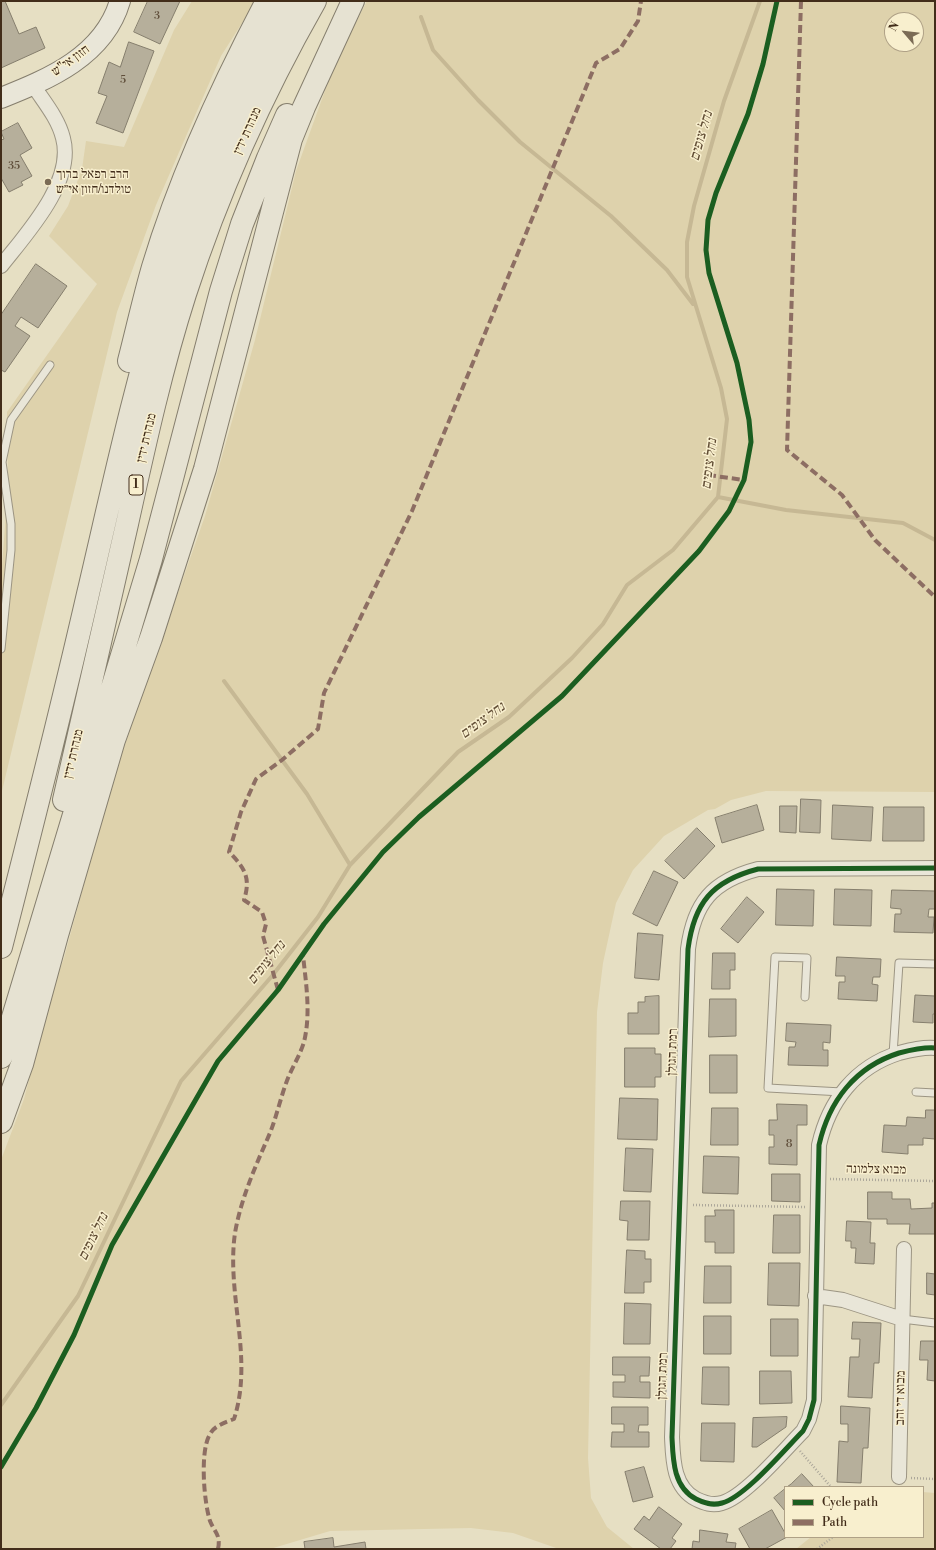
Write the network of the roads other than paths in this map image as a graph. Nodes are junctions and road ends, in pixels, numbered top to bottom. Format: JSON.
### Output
{"nodes":[{"id":1,"x":120,"y":1,"type":"edge"},
{"id":2,"x":267,"y":1,"type":"edge"},
{"id":3,"x":291,"y":1,"type":"edge"},
{"id":4,"x":315,"y":1,"type":"edge"},
{"id":5,"x":347,"y":1,"type":"edge"},
{"id":6,"x":353,"y":1,"type":"edge"},
{"id":7,"x":33,"y":85,"type":"junction"},
{"id":8,"x":1,"y":98,"type":"edge"},
{"id":9,"x":1,"y":266,"type":"edge"},
{"id":10,"x":50,"y":365,"type":"dead end"},
{"id":11,"x":1,"y":649,"type":"edge"},
{"id":12,"x":935,"y":868,"type":"edge"},
{"id":13,"x":1,"y":925,"type":"edge"},
{"id":14,"x":1,"y":947,"type":"edge"},
{"id":15,"x":935,"y":964,"type":"edge"},
{"id":16,"x":20,"y":990,"type":"junction"},
{"id":17,"x":805,"y":997,"type":"dead end"},
{"id":18,"x":935,"y":1048,"type":"edge"},
{"id":19,"x":894,"y":1055,"type":"junction"},
{"id":20,"x":1,"y":1057,"type":"edge"},
{"id":21,"x":842,"y":1092,"type":"junction"},
{"id":22,"x":916,"y":1092,"type":"dead end"},
{"id":23,"x":935,"y":1093,"type":"edge"},
{"id":24,"x":1,"y":1122,"type":"edge"},
{"id":25,"x":904,"y":1249,"type":"dead end"},
{"id":26,"x":815,"y":1296,"type":"junction"},
{"id":27,"x":902,"y":1319,"type":"junction"},
{"id":28,"x":935,"y":1323,"type":"edge"},
{"id":29,"x":899,"y":1477,"type":"road end"}],
"edges":[{"from":1,"to":7,"type":"street","name":"חזון אי\"ש"},
{"from":2,"to":13,"type":"highway"},
{"from":3,"to":14,"type":"highway","name":"מנהרת ידין","number":"1"},
{"from":4,"to":16,"type":"highway","name":"מנהרת ידין","number":"1"},
{"from":5,"to":16,"type":"highway"},
{"from":6,"to":24,"type":"highway"},
{"from":7,"to":8,"type":"street","name":"חזון אי\"ש"},
{"from":7,"to":9,"type":"street"},
{"from":10,"to":11,"type":"lane"},
{"from":12,"to":26,"type":"street","name":"רמת הגולן"},
{"from":15,"to":19,"type":"lane"},
{"from":16,"to":20,"type":"highway","number":"1"},
{"from":17,"to":21,"type":"lane"},
{"from":18,"to":19,"type":"street","name":"רמת הגולן"},
{"from":19,"to":21,"type":"street","name":"רמת הגולן"},
{"from":21,"to":26,"type":"street","name":"רמת הגולן"},
{"from":22,"to":23,"type":"lane"},
{"from":25,"to":27,"type":"street","name":"מבוא די זהב"},
{"from":26,"to":27,"type":"street"},
{"from":27,"to":28,"type":"lane"},
{"from":27,"to":29,"type":"street","name":"מבוא די זהב"}]}
